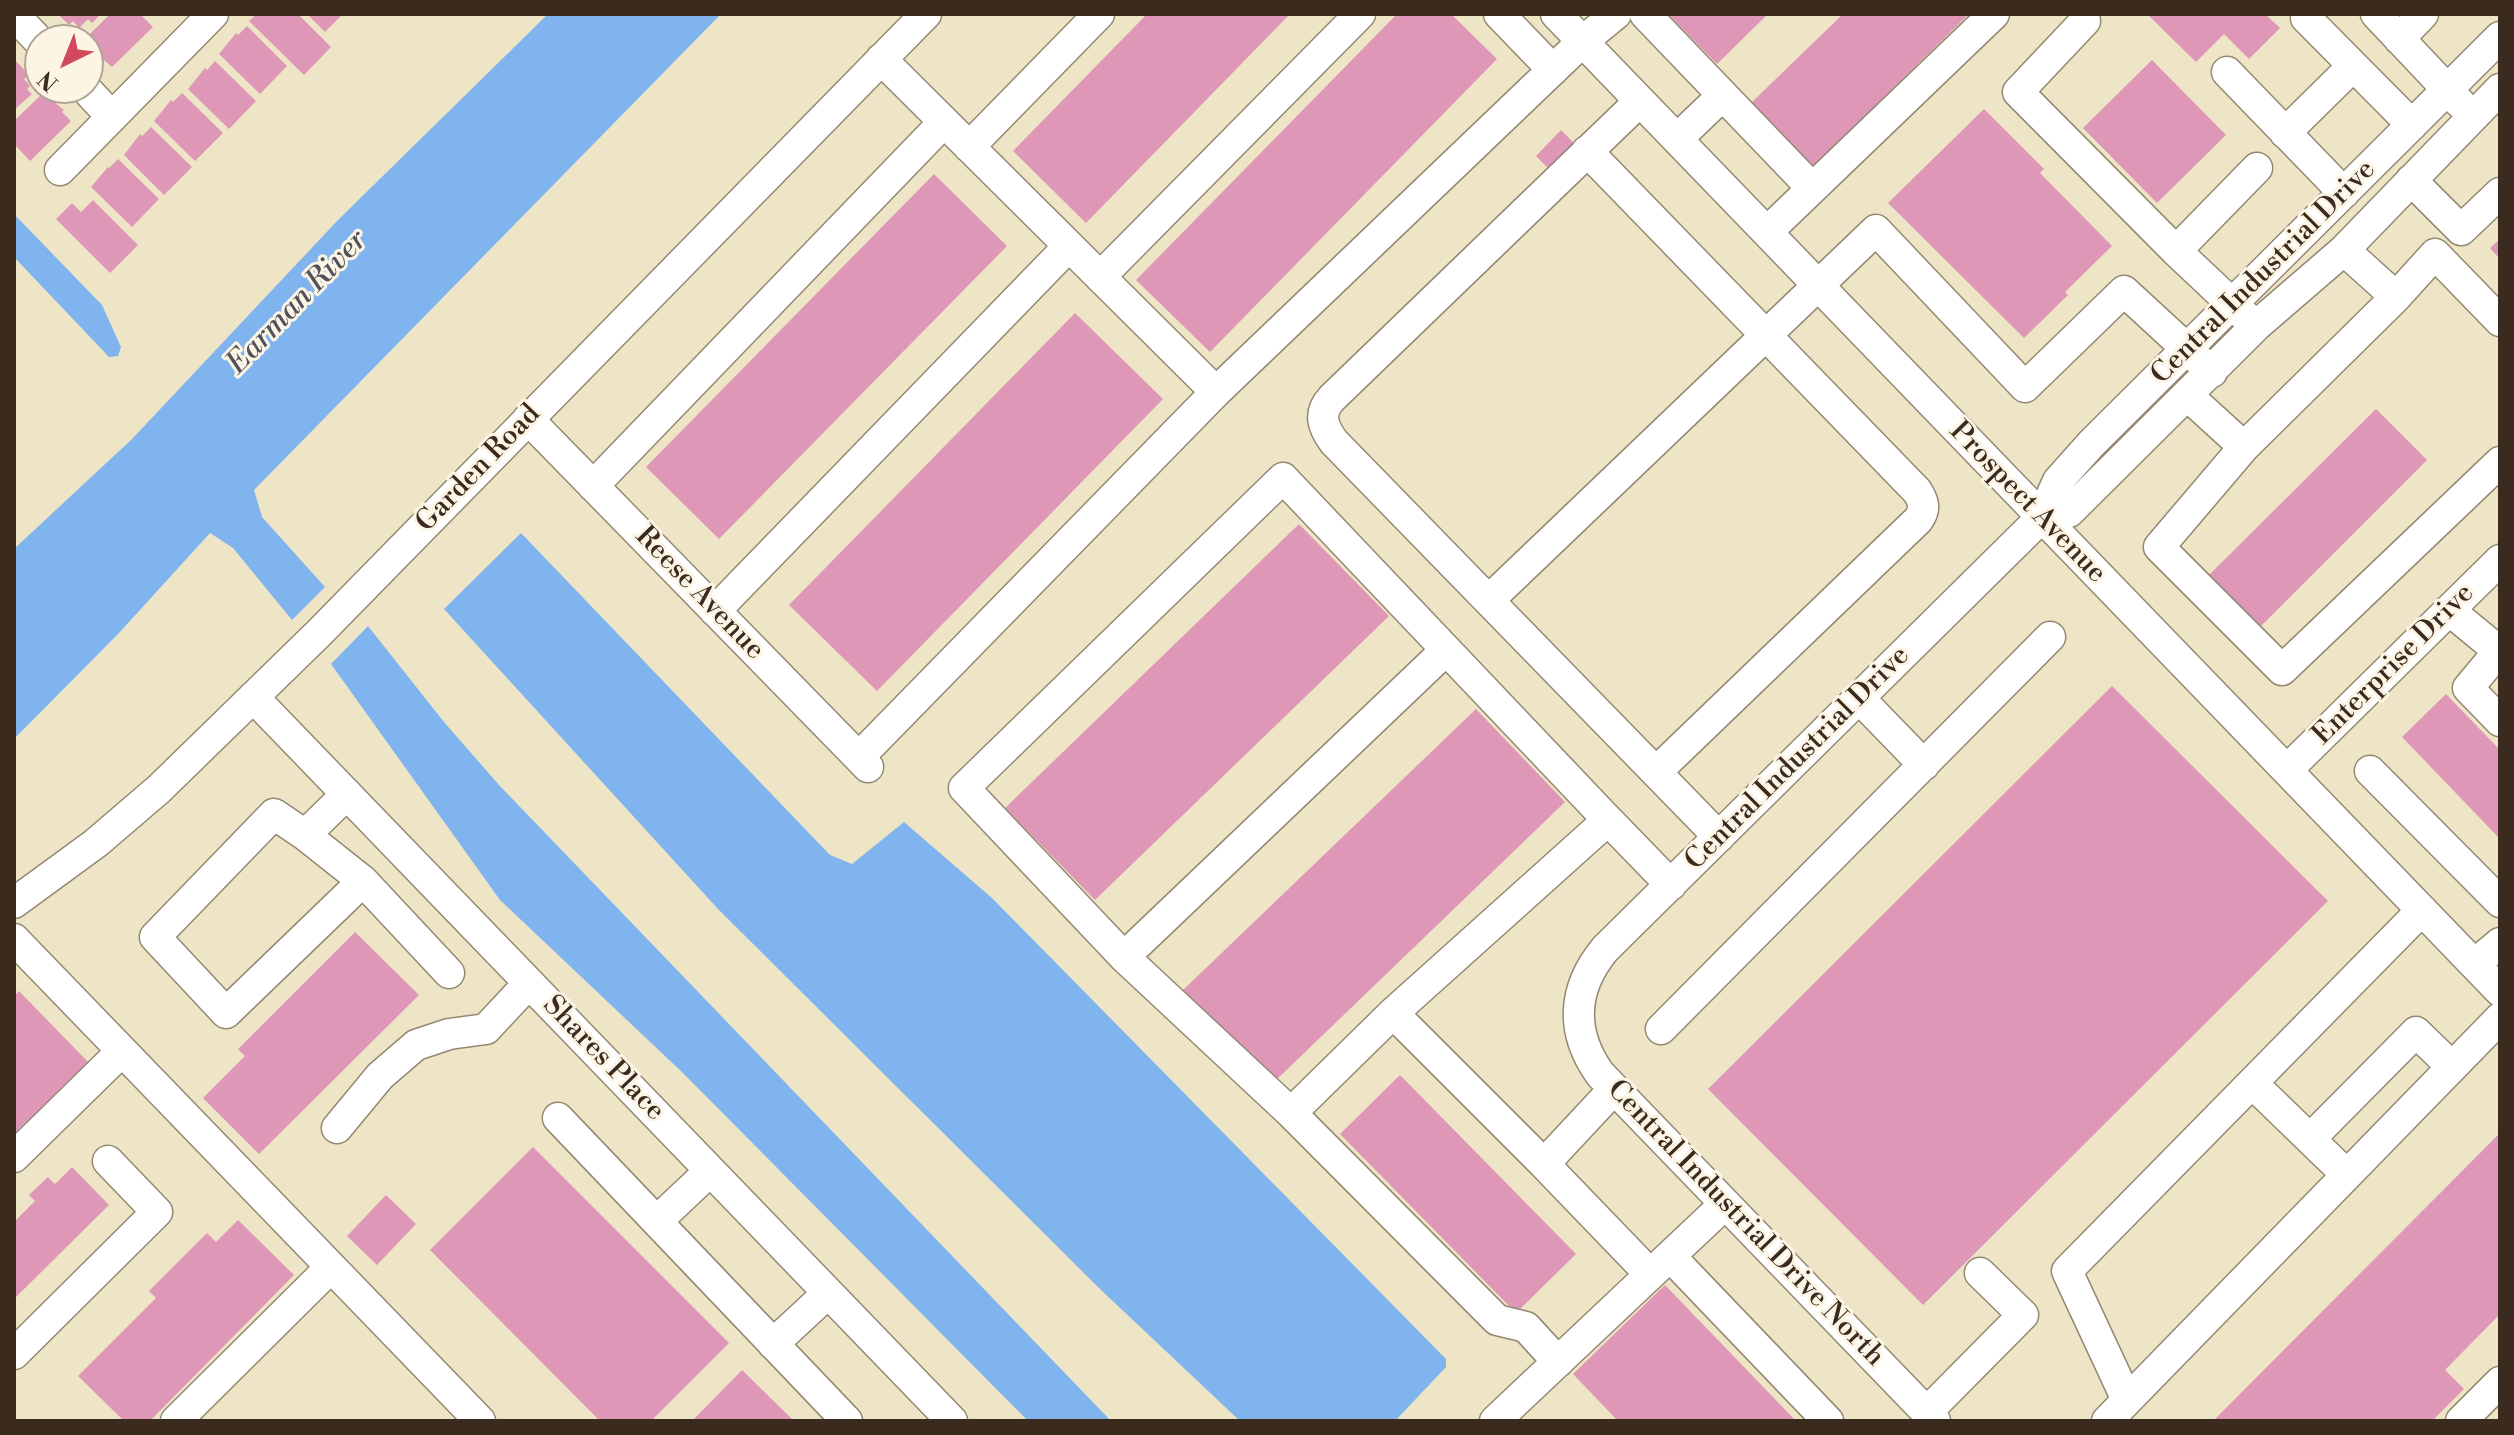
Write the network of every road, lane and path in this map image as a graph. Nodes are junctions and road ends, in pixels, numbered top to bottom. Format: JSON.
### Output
{"nodes":[{"id":1,"x":213,"y":14,"type":"edge"},
{"id":2,"x":926,"y":14,"type":"edge"},
{"id":3,"x":1099,"y":14,"type":"edge"},
{"id":4,"x":1360,"y":14,"type":"edge"},
{"id":5,"x":1499,"y":14,"type":"edge"},
{"id":6,"x":1556,"y":14,"type":"edge"},
{"id":7,"x":1616,"y":14,"type":"edge"},
{"id":8,"x":1645,"y":14,"type":"edge"},
{"id":9,"x":1994,"y":14,"type":"edge"},
{"id":10,"x":2376,"y":14,"type":"edge"},
{"id":11,"x":2423,"y":14,"type":"edge"},
{"id":12,"x":2306,"y":18,"type":"dead end"},
{"id":13,"x":2085,"y":21,"type":"dead end"},
{"id":14,"x":2500,"y":37,"type":"edge"},
{"id":15,"x":2399,"y":39,"type":"junction"},
{"id":16,"x":1583,"y":41,"type":"junction"},
{"id":17,"x":881,"y":59,"type":"junction"},
{"id":18,"x":2353,"y":66,"type":"junction"},
{"id":19,"x":1553,"y":70,"type":"junction"},
{"id":20,"x":2227,"y":72,"type":"dead end"},
{"id":21,"x":2500,"y":89,"type":"edge"},
{"id":22,"x":2447,"y":90,"type":"junction"},
{"id":23,"x":1723,"y":95,"type":"junction"},
{"id":24,"x":1640,"y":101,"type":"junction"},
{"id":25,"x":100,"y":104,"type":"edge"},
{"id":26,"x":112,"y":117,"type":"junction"},
{"id":27,"x":2472,"y":117,"type":"junction"},
{"id":28,"x":944,"y":122,"type":"junction"},
{"id":29,"x":2412,"y":125,"type":"junction"},
{"id":30,"x":2285,"y":133,"type":"junction"},
{"id":31,"x":1677,"y":139,"type":"junction"},
{"id":32,"x":969,"y":147,"type":"junction"},
{"id":33,"x":1587,"y":151,"type":"junction"},
{"id":34,"x":2257,"y":168,"type":"dead end"},
{"id":35,"x":60,"y":170,"type":"dead end"},
{"id":36,"x":2411,"y":180,"type":"junction"},
{"id":37,"x":1812,"y":188,"type":"junction"},
{"id":38,"x":2344,"y":193,"type":"junction"},
{"id":39,"x":2500,"y":193,"type":"edge"},
{"id":40,"x":1767,"y":232,"type":"junction"},
{"id":41,"x":1069,"y":246,"type":"junction"},
{"id":42,"x":2344,"y":250,"type":"junction"},
{"id":43,"x":2176,"y":251,"type":"junction"},
{"id":44,"x":1100,"y":277,"type":"junction"},
{"id":45,"x":1819,"y":286,"type":"junction"},
{"id":46,"x":2396,"y":297,"type":"junction"},
{"id":47,"x":2233,"y":304,"type":"junction"},
{"id":48,"x":2500,"y":321,"type":"edge"},
{"id":49,"x":2256,"y":326,"type":"junction"},
{"id":50,"x":1763,"y":335,"type":"junction"},
{"id":51,"x":2187,"y":349,"type":"junction"},
{"id":52,"x":2212,"y":372,"type":"junction"},
{"id":53,"x":1216,"y":392,"type":"junction"},
{"id":54,"x":2187,"y":395,"type":"junction"},
{"id":55,"x":528,"y":419,"type":"junction"},
{"id":56,"x":2244,"y":447,"type":"junction"},
{"id":57,"x":2500,"y":462,"type":"edge"},
{"id":58,"x":593,"y":486,"type":"junction"},
{"id":59,"x":2041,"y":518,"type":"junction"},
{"id":60,"x":2500,"y":560,"type":"edge"},
{"id":61,"x":1489,"y":600,"type":"junction"},
{"id":62,"x":2449,"y":610,"type":"junction"},
{"id":63,"x":715,"y":611,"type":"junction"},
{"id":64,"x":2050,"y":637,"type":"dead end"},
{"id":65,"x":1446,"y":650,"type":"junction"},
{"id":66,"x":2499,"y":652,"type":"edge"},
{"id":67,"x":253,"y":697,"type":"junction"},
{"id":68,"x":1859,"y":698,"type":"junction"},
{"id":69,"x":2500,"y":721,"type":"edge"},
{"id":70,"x":1924,"y":765,"type":"junction"},
{"id":71,"x":2287,"y":770,"type":"junction"},
{"id":72,"x":2370,"y":771,"type":"dead end"},
{"id":73,"x":1656,"y":772,"type":"junction"},
{"id":74,"x":347,"y":794,"type":"junction"},
{"id":75,"x":1608,"y":820,"type":"junction"},
{"id":76,"x":305,"y":835,"type":"junction"},
{"id":77,"x":1719,"y":837,"type":"junction"},
{"id":78,"x":363,"y":881,"type":"junction"},
{"id":79,"x":1671,"y":885,"type":"junction"},
{"id":80,"x":2500,"y":902,"type":"edge"},
{"id":81,"x":14,"y":903,"type":"edge"},
{"id":82,"x":2422,"y":910,"type":"junction"},
{"id":83,"x":14,"y":939,"type":"edge"},
{"id":84,"x":2500,"y":943,"type":"edge"},
{"id":85,"x":1124,"y":957,"type":"junction"},
{"id":86,"x":2475,"y":964,"type":"junction"},
{"id":87,"x":449,"y":973,"type":"dead end"},
{"id":88,"x":529,"y":983,"type":"junction"},
{"id":89,"x":2500,"y":991,"type":"edge"},
{"id":90,"x":1393,"y":1013,"type":"junction"},
{"id":91,"x":1578,"y":1013,"type":"joint"},
{"id":92,"x":2500,"y":1018,"type":"edge"},
{"id":93,"x":1661,"y":1029,"type":"dead end"},
{"id":94,"x":122,"y":1051,"type":"junction"},
{"id":95,"x":2452,"y":1067,"type":"junction"},
{"id":96,"x":2376,"y":1072,"type":"junction"},
{"id":97,"x":2252,"y":1083,"type":"junction"},
{"id":98,"x":1614,"y":1089,"type":"junction"},
{"id":99,"x":2412,"y":1108,"type":"junction"},
{"id":100,"x":1291,"y":1113,"type":"junction"},
{"id":101,"x":558,"y":1118,"type":"dead end"},
{"id":102,"x":337,"y":1128,"type":"dead end"},
{"id":103,"x":2310,"y":1139,"type":"junction"},
{"id":104,"x":14,"y":1157,"type":"edge"},
{"id":105,"x":108,"y":1161,"type":"dead end"},
{"id":106,"x":1544,"y":1164,"type":"junction"},
{"id":107,"x":710,"y":1171,"type":"junction"},
{"id":108,"x":2347,"y":1175,"type":"junction"},
{"id":109,"x":1725,"y":1204,"type":"junction"},
{"id":110,"x":657,"y":1221,"type":"junction"},
{"id":111,"x":1660,"y":1264,"type":"junction"},
{"id":112,"x":331,"y":1267,"type":"junction"},
{"id":113,"x":1980,"y":1273,"type":"dead end"},
{"id":114,"x":828,"y":1293,"type":"junction"},
{"id":115,"x":773,"y":1344,"type":"junction"},
{"id":116,"x":14,"y":1354,"type":"edge"},
{"id":117,"x":1558,"y":1362,"type":"junction"},
{"id":118,"x":2500,"y":1382,"type":"edge"},
{"id":119,"x":2117,"y":1410,"type":"edge"},
{"id":120,"x":1510,"y":1416,"type":"edge"},
{"id":121,"x":1931,"y":1417,"type":"edge"},
{"id":122,"x":176,"y":1421,"type":"edge"},
{"id":123,"x":480,"y":1421,"type":"edge"},
{"id":124,"x":847,"y":1421,"type":"edge"},
{"id":125,"x":952,"y":1421,"type":"edge"},
{"id":126,"x":1828,"y":1421,"type":"edge"},
{"id":127,"x":2461,"y":1421,"type":"edge"}],
"edges":[{"from":1,"to":26,"type":"street"},
{"from":2,"to":17,"type":"street","name":"Garden Road"},
{"from":3,"to":32,"type":"street"},
{"from":4,"to":44,"type":"street"},
{"from":5,"to":19,"type":"street"},
{"from":6,"to":16,"type":"street","name":"Prospect Avenue"},
{"from":7,"to":16,"type":"street"},
{"from":8,"to":23,"type":"street"},
{"from":9,"to":37,"type":"street"},
{"from":10,"to":15,"type":"street"},
{"from":11,"to":15,"type":"street"},
{"from":12,"to":18,"type":"street"},
{"from":13,"to":43,"type":"street"},
{"from":14,"to":22,"type":"street","name":"Central Industrial Drive"},
{"from":15,"to":22,"type":"street"},
{"from":16,"to":19,"type":"street"},
{"from":16,"to":24,"type":"street","name":"Prospect Avenue"},
{"from":17,"to":28,"type":"street"},
{"from":17,"to":55,"type":"street","name":"Garden Road"},
{"from":18,"to":29,"type":"street"},
{"from":18,"to":30,"type":"street"},
{"from":19,"to":53,"type":"street"},
{"from":20,"to":30,"type":"street"},
{"from":21,"to":27,"type":"street","name":"Central Industrial Drive"},
{"from":22,"to":27,"type":"street"},
{"from":22,"to":29,"type":"street","name":"Central Industrial Drive"},
{"from":23,"to":31,"type":"street"},
{"from":23,"to":37,"type":"street"},
{"from":24,"to":31,"type":"street","name":"Prospect Avenue"},
{"from":24,"to":33,"type":"street"},
{"from":25,"to":26,"type":"street"},
{"from":26,"to":35,"type":"street"},
{"from":27,"to":36,"type":"street","name":"Central Industrial Drive"},
{"from":28,"to":32,"type":"street"},
{"from":28,"to":58,"type":"street"},
{"from":29,"to":38,"type":"street","name":"Central Industrial Drive"},
{"from":30,"to":38,"type":"street"},
{"from":31,"to":40,"type":"street","name":"Prospect Avenue"},
{"from":32,"to":41,"type":"street"},
{"from":33,"to":50,"type":"street"},
{"from":33,"to":61,"type":"street"},
{"from":34,"to":43,"type":"street"},
{"from":36,"to":39,"type":"street"},
{"from":36,"to":42,"type":"street","name":"Central Industrial Drive"},
{"from":37,"to":40,"type":"street"},
{"from":38,"to":47,"type":"street","name":"Central Industrial Drive"},
{"from":40,"to":45,"type":"street","name":"Prospect Avenue"},
{"from":41,"to":44,"type":"street"},
{"from":41,"to":63,"type":"street"},
{"from":42,"to":46,"type":"street"},
{"from":42,"to":49,"type":"street","name":"Central Industrial Drive"},
{"from":43,"to":47,"type":"street"},
{"from":44,"to":53,"type":"street"},
{"from":45,"to":50,"type":"street"},
{"from":45,"to":51,"type":"street"},
{"from":45,"to":59,"type":"street","name":"Prospect Avenue"},
{"from":46,"to":48,"type":"street"},
{"from":46,"to":56,"type":"street"},
{"from":47,"to":49,"type":"street"},
{"from":47,"to":51,"type":"street","name":"Central Industrial Drive"},
{"from":49,"to":52,"type":"street","name":"Central Industrial Drive"},
{"from":50,"to":61,"type":"street"},
{"from":50,"to":73,"type":"street"},
{"from":51,"to":52,"type":"street"},
{"from":51,"to":59,"type":"street","name":"Central Industrial Drive"},
{"from":52,"to":54,"type":"street","name":"Central Industrial Drive"},
{"from":53,"to":63,"type":"street","name":"Reese Avenue"},
{"from":54,"to":56,"type":"street"},
{"from":54,"to":59,"type":"street","name":"Central Industrial Drive"},
{"from":55,"to":58,"type":"street","name":"Reese Avenue"},
{"from":55,"to":67,"type":"street","name":"Garden Road"},
{"from":56,"to":57,"type":"street"},
{"from":58,"to":63,"type":"street","name":"Reese Avenue"},
{"from":59,"to":68,"type":"street","name":"Central Industrial Drive"},
{"from":59,"to":71,"type":"street","name":"Prospect Avenue"},
{"from":60,"to":62,"type":"street","name":"Enterprise Drive"},
{"from":61,"to":73,"type":"street"},
{"from":62,"to":66,"type":"street"},
{"from":62,"to":71,"type":"street","name":"Enterprise Drive"},
{"from":64,"to":70,"type":"street"},
{"from":65,"to":75,"type":"street"},
{"from":65,"to":85,"type":"street"},
{"from":65,"to":85,"type":"street"},
{"from":66,"to":69,"type":"street"},
{"from":67,"to":74,"type":"street","name":"Shares Place"},
{"from":67,"to":81,"type":"street","name":"Garden Road"},
{"from":68,"to":70,"type":"street"},
{"from":68,"to":77,"type":"street","name":"Central Industrial Drive"},
{"from":70,"to":93,"type":"street"},
{"from":71,"to":82,"type":"street","name":"Prospect Avenue"},
{"from":72,"to":80,"type":"street"},
{"from":73,"to":77,"type":"street"},
{"from":74,"to":76,"type":"street"},
{"from":74,"to":88,"type":"street","name":"Shares Place"},
{"from":75,"to":79,"type":"street"},
{"from":75,"to":90,"type":"street"},
{"from":76,"to":78,"type":"street"},
{"from":76,"to":78,"type":"street"},
{"from":77,"to":79,"type":"street","name":"Central Industrial Drive"},
{"from":78,"to":87,"type":"street"},
{"from":79,"to":91,"type":"street","name":"Central Industrial Drive"},
{"from":82,"to":86,"type":"street","name":"Prospect Avenue"},
{"from":82,"to":97,"type":"street"},
{"from":83,"to":94,"type":"street"},
{"from":84,"to":86,"type":"street"},
{"from":85,"to":100,"type":"street"},
{"from":86,"to":89,"type":"street","name":"Prospect Avenue"},
{"from":88,"to":102,"type":"street"},
{"from":88,"to":107,"type":"street","name":"Shares Place"},
{"from":90,"to":100,"type":"street"},
{"from":90,"to":106,"type":"street"},
{"from":91,"to":98,"type":"street","name":"Central Industrial Drive North"},
{"from":92,"to":95,"type":"street"},
{"from":94,"to":104,"type":"street"},
{"from":94,"to":112,"type":"street"},
{"from":95,"to":96,"type":"street"},
{"from":95,"to":99,"type":"street"},
{"from":96,"to":99,"type":"street"},
{"from":96,"to":103,"type":"street"},
{"from":97,"to":103,"type":"street"},
{"from":97,"to":119,"type":"street"},
{"from":98,"to":106,"type":"street"},
{"from":98,"to":109,"type":"street","name":"Central Industrial Drive North"},
{"from":99,"to":108,"type":"street"},
{"from":100,"to":117,"type":"street"},
{"from":101,"to":110,"type":"street"},
{"from":103,"to":108,"type":"street"},
{"from":105,"to":116,"type":"street"},
{"from":106,"to":111,"type":"street"},
{"from":107,"to":110,"type":"street"},
{"from":107,"to":114,"type":"street","name":"Shares Place"},
{"from":108,"to":119,"type":"street"},
{"from":109,"to":111,"type":"street"},
{"from":109,"to":121,"type":"street","name":"Central Industrial Drive North"},
{"from":110,"to":115,"type":"street"},
{"from":111,"to":117,"type":"street"},
{"from":111,"to":126,"type":"street"},
{"from":112,"to":122,"type":"street"},
{"from":112,"to":123,"type":"street"},
{"from":113,"to":121,"type":"street"},
{"from":114,"to":115,"type":"street"},
{"from":114,"to":125,"type":"street","name":"Shares Place"},
{"from":115,"to":124,"type":"street"},
{"from":117,"to":120,"type":"street"},
{"from":118,"to":127,"type":"street"}]}
